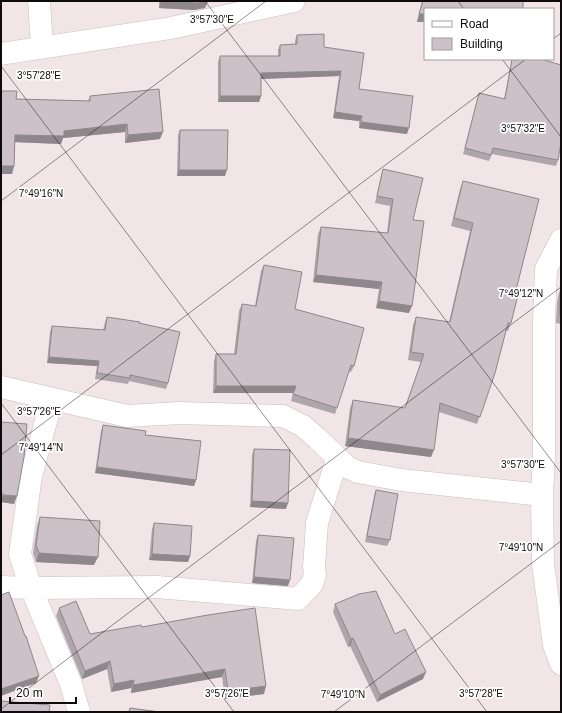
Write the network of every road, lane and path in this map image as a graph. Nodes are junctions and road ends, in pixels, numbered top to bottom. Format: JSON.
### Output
{"nodes":[{"id":1,"x":38,"y":1,"type":"edge"},
{"id":2,"x":294,"y":1,"type":"edge"},
{"id":3,"x":42,"y":47,"type":"junction"},
{"id":4,"x":1,"y":54,"type":"edge"},
{"id":5,"x":561,"y":240,"type":"edge"},
{"id":6,"x":554,"y":271,"type":"edge"},
{"id":7,"x":552,"y":386,"type":"edge"},
{"id":8,"x":1,"y":387,"type":"edge"},
{"id":9,"x":52,"y":398,"type":"junction"},
{"id":10,"x":337,"y":459,"type":"junction"},
{"id":11,"x":542,"y":495,"type":"junction"},
{"id":12,"x":1,"y":587,"type":"edge"},
{"id":13,"x":32,"y":588,"type":"junction"},
{"id":14,"x":561,"y":664,"type":"edge"},
{"id":15,"x":79,"y":712,"type":"edge"}],
"edges":[{"from":1,"to":3,"type":"street"},
{"from":2,"to":3,"type":"street"},
{"from":3,"to":4,"type":"street"},
{"from":5,"to":6,"type":"street"},
{"from":6,"to":7,"type":"street"},
{"from":7,"to":11,"type":"street"},
{"from":8,"to":9,"type":"street"},
{"from":9,"to":10,"type":"street"},
{"from":9,"to":13,"type":"street"},
{"from":10,"to":11,"type":"street"},
{"from":10,"to":13,"type":"street"},
{"from":11,"to":14,"type":"street"},
{"from":12,"to":13,"type":"street"},
{"from":13,"to":15,"type":"street"}]}
